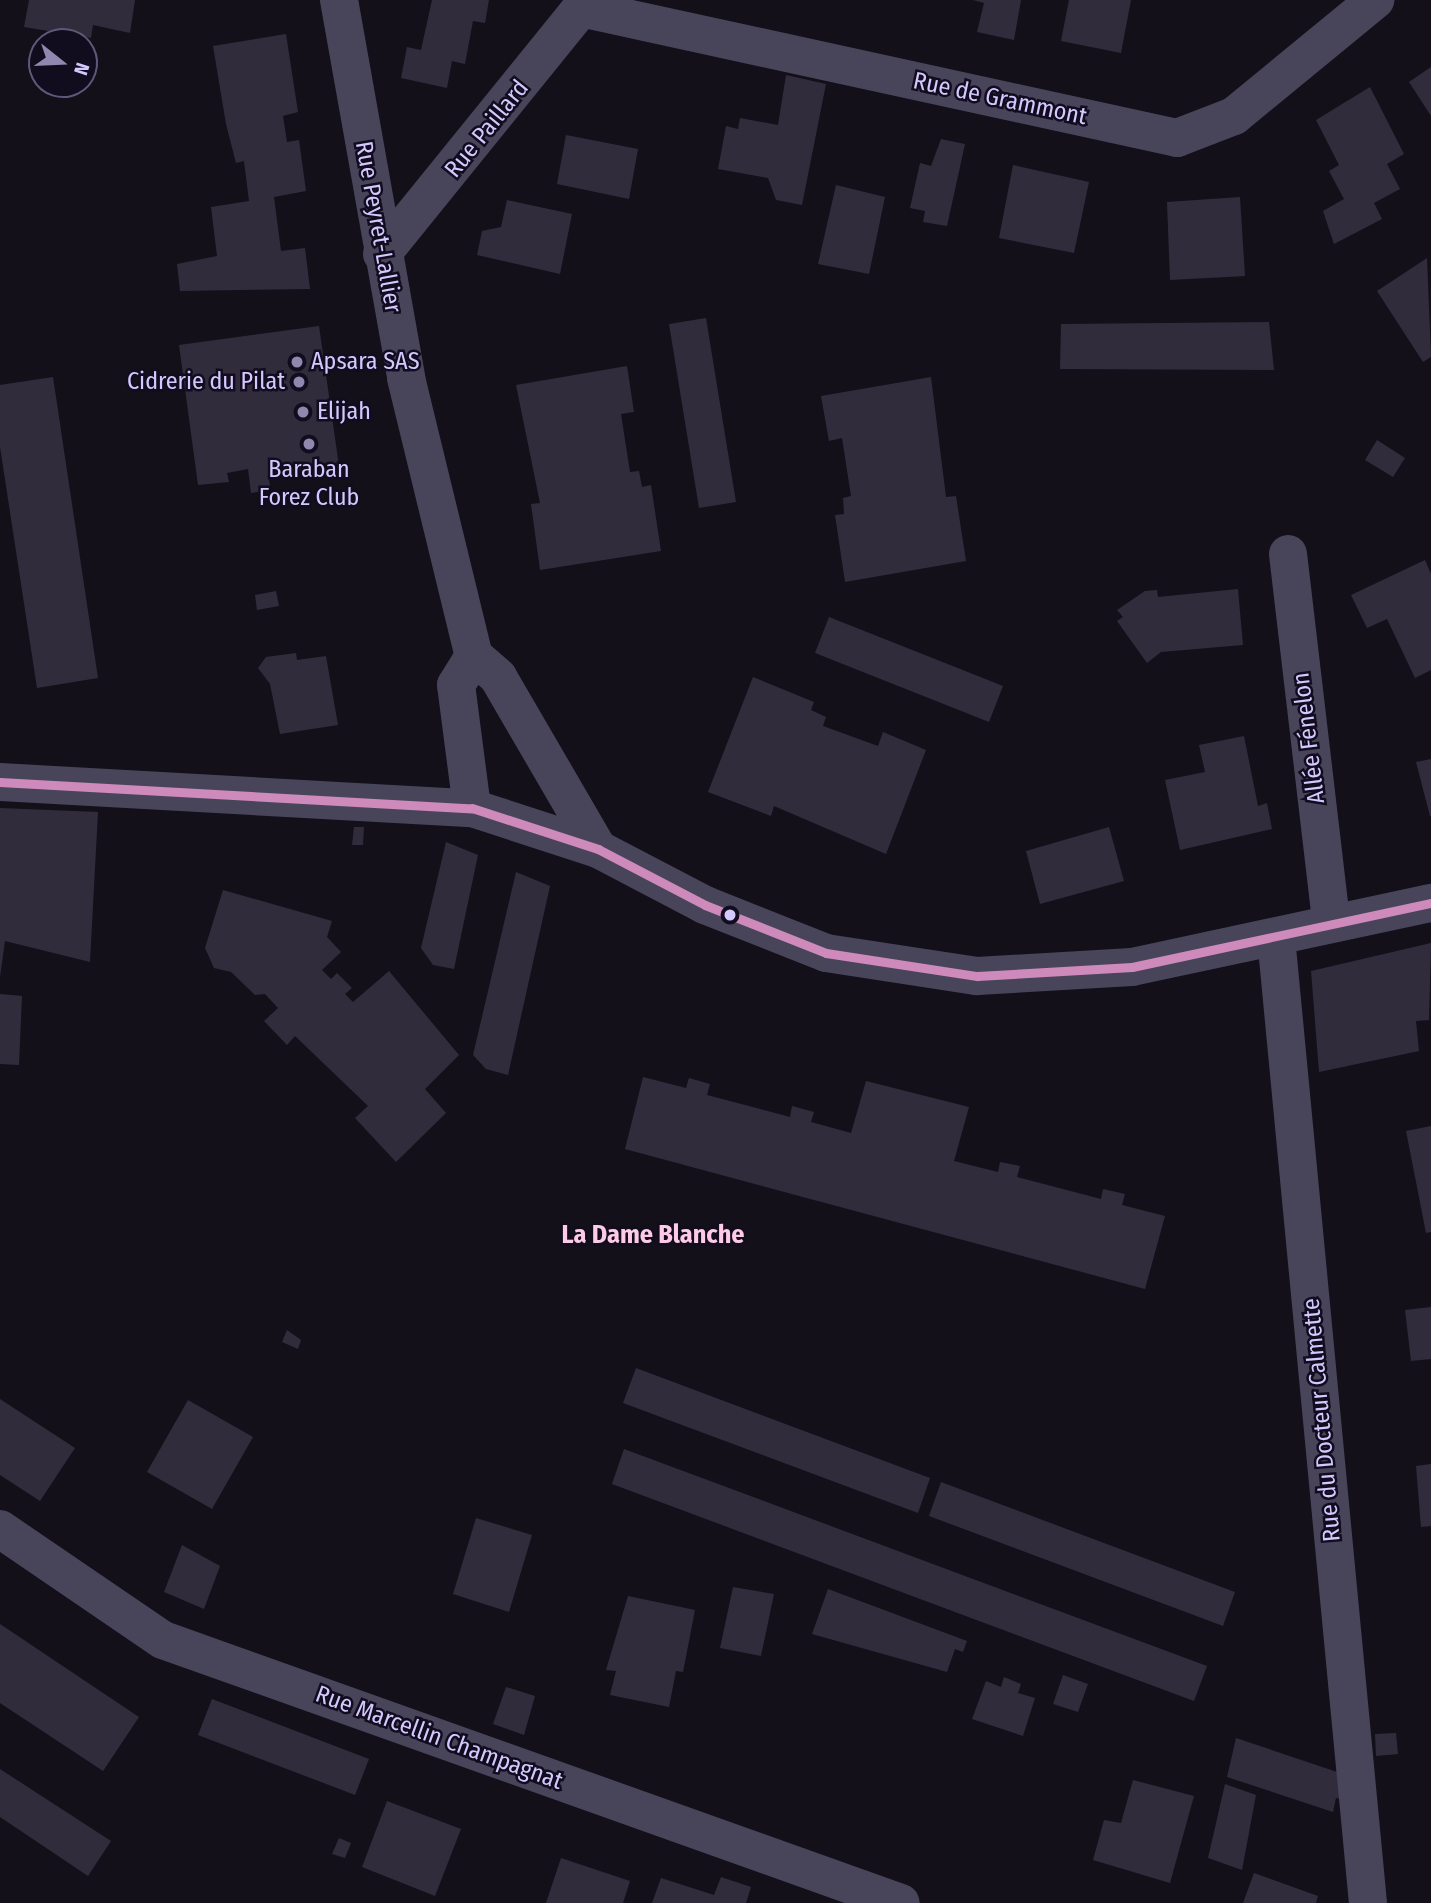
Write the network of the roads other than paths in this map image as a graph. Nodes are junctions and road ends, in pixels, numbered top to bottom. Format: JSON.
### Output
{"nodes":[{"id":1,"x":339,"y":0,"type":"edge"},
{"id":2,"x":1375,"y":0,"type":"edge"},
{"id":3,"x":587,"y":4,"type":"edge"},
{"id":4,"x":382,"y":254,"type":"junction"},
{"id":5,"x":1288,"y":554,"type":"dead end"},
{"id":6,"x":474,"y":656,"type":"junction"},
{"id":7,"x":0,"y":782,"type":"edge"},
{"id":8,"x":472,"y":808,"type":"junction"},
{"id":9,"x":598,"y":849,"type":"junction"},
{"id":10,"x":1431,"y":903,"type":"edge"},
{"id":11,"x":1331,"y":922,"type":"junction"},
{"id":12,"x":1276,"y":937,"type":"junction"},
{"id":13,"x":0,"y":1529,"type":"edge"},
{"id":14,"x":901,"y":1903,"type":"edge"},
{"id":15,"x":1368,"y":1903,"type":"edge"}],
"edges":[{"from":1,"to":4,"type":"street","name":"Rue Peyret-Lallier"},
{"from":2,"to":3,"type":"street","name":"Rue de Grammont"},
{"from":3,"to":4,"type":"street","name":"Rue Paillard"},
{"from":4,"to":6,"type":"street","name":"Rue Peyret-Lallier"},
{"from":5,"to":11,"type":"street","name":"Allée Fénelon"},
{"from":6,"to":8,"type":"street"},
{"from":6,"to":9,"type":"street"},
{"from":7,"to":8,"type":"street"},
{"from":8,"to":9,"type":"street"},
{"from":9,"to":12,"type":"street"},
{"from":10,"to":11,"type":"street"},
{"from":11,"to":12,"type":"street"},
{"from":12,"to":15,"type":"street","name":"Rue du Docteur Calmette"},
{"from":13,"to":14,"type":"street","name":"Rue Marcellin Champagnat"}]}
